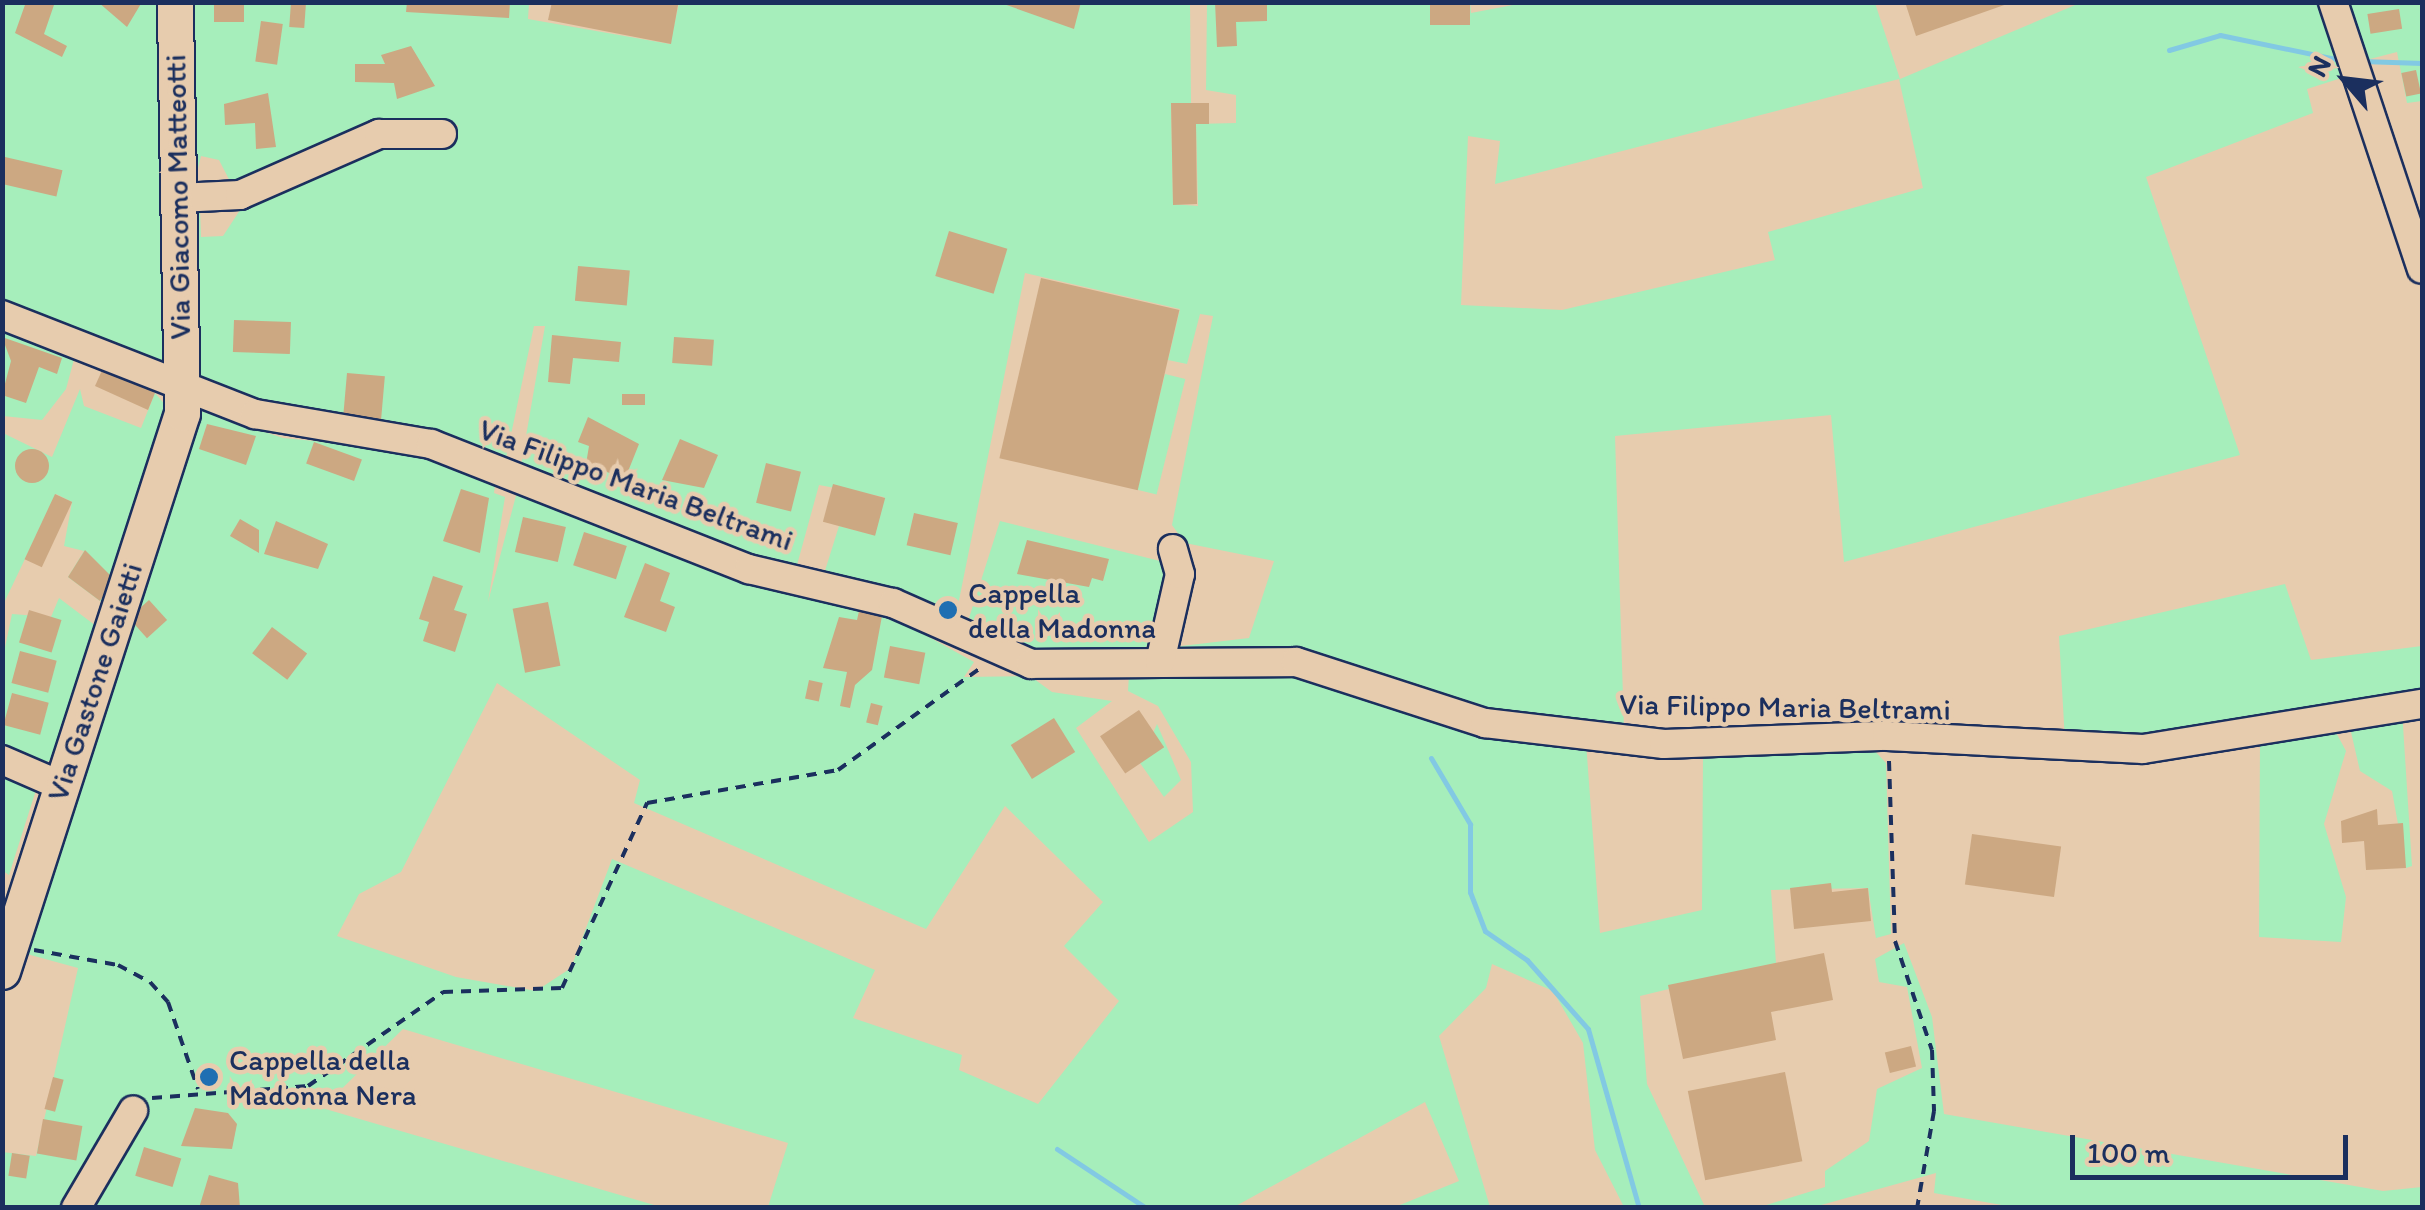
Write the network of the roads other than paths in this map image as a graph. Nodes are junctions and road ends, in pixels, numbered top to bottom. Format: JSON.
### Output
{"nodes":[{"id":1,"x":175,"y":2,"type":"edge"},
{"id":2,"x":2333,"y":2,"type":"edge"},
{"id":3,"x":442,"y":134,"type":"dead end"},
{"id":4,"x":178,"y":198,"type":"junction"},
{"id":5,"x":2422,"y":268,"type":"edge"},
{"id":6,"x":2,"y":315,"type":"edge"},
{"id":7,"x":182,"y":392,"type":"junction"},
{"id":8,"x":1174,"y":549,"type":"dead end"},
{"id":9,"x":1160,"y":662,"type":"junction"},
{"id":10,"x":2422,"y":704,"type":"edge"},
{"id":11,"x":2,"y":760,"type":"edge"},
{"id":12,"x":62,"y":786,"type":"junction"},
{"id":13,"x":7,"y":958,"type":"edge"},
{"id":14,"x":133,"y":1111,"type":"road end"},
{"id":15,"x":76,"y":1208,"type":"edge"}],
"edges":[{"from":1,"to":4,"type":"main road","name":"Via Giacomo Matteotti"},
{"from":2,"to":5,"type":"street"},
{"from":3,"to":4,"type":"street"},
{"from":4,"to":7,"type":"main road","name":"Via Giacomo Matteotti"},
{"from":6,"to":7,"type":"street","name":"Via Filippo Maria Beltrami"},
{"from":7,"to":9,"type":"street","name":"Via Filippo Maria Beltrami"},
{"from":7,"to":12,"type":"main road","name":"Via Gastone Gaietti"},
{"from":8,"to":9,"type":"street"},
{"from":9,"to":10,"type":"street","name":"Via Filippo Maria Beltrami"},
{"from":11,"to":12,"type":"street"},
{"from":12,"to":13,"type":"main road","name":"Via Gastone Gaietti"},
{"from":14,"to":15,"type":"street"}]}
